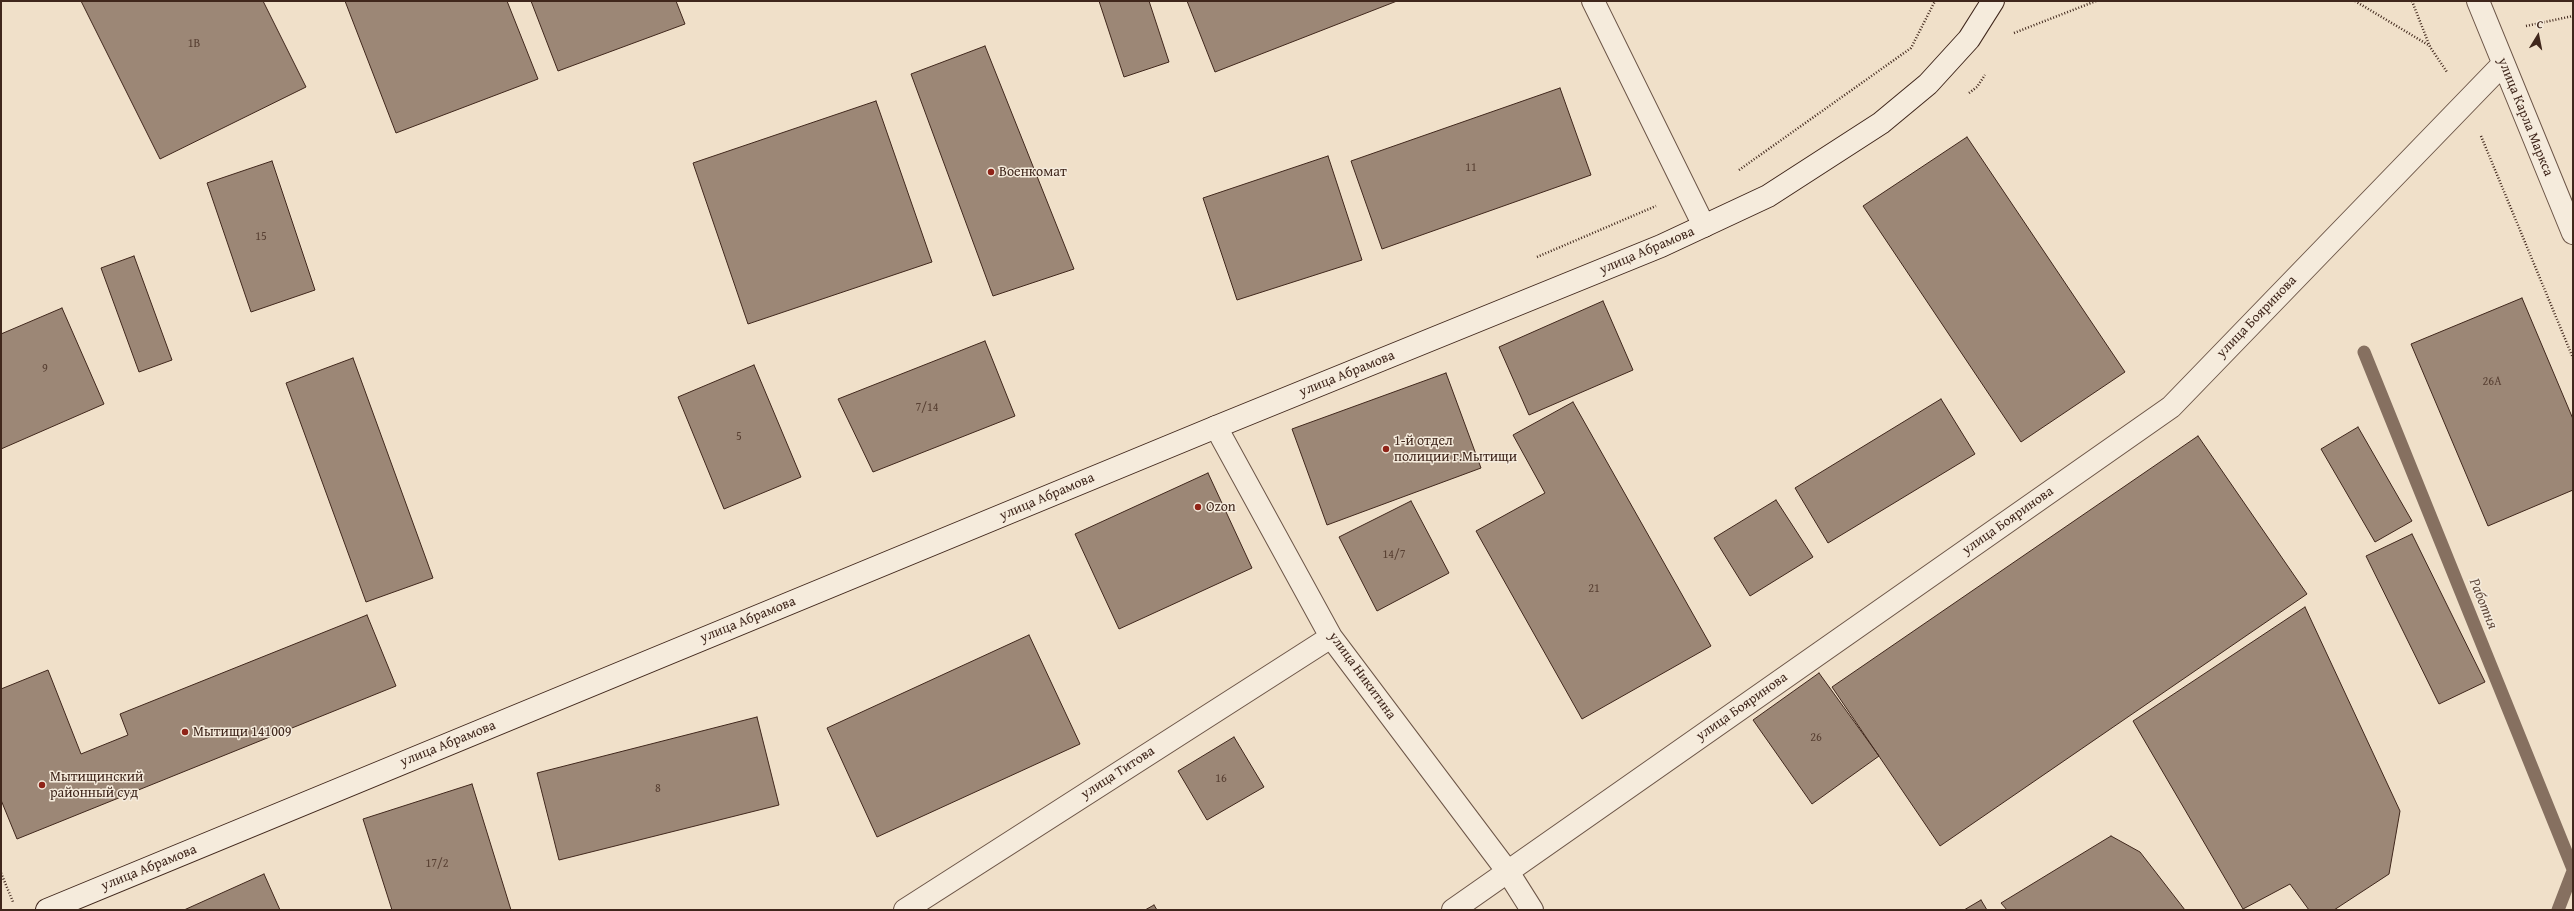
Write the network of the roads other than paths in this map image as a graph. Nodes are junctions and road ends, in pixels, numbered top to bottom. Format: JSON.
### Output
{"nodes":[{"id":1,"x":1593,"y":1,"type":"edge"},
{"id":2,"x":1993,"y":1,"type":"edge"},
{"id":3,"x":2478,"y":1,"type":"edge"},
{"id":4,"x":2503,"y":64,"type":"junction"},
{"id":5,"x":1704,"y":226,"type":"junction"},
{"id":6,"x":2573,"y":233,"type":"edge"},
{"id":7,"x":1216,"y":427,"type":"junction"},
{"id":8,"x":1331,"y":637,"type":"junction"},
{"id":9,"x":1508,"y":872,"type":"junction"},
{"id":10,"x":47,"y":910,"type":"edge"},
{"id":11,"x":906,"y":910,"type":"edge"},
{"id":12,"x":1453,"y":910,"type":"edge"},
{"id":13,"x":1532,"y":910,"type":"edge"}],
"edges":[{"from":1,"to":5,"type":"street"},
{"from":2,"to":5,"type":"street","name":"улица Абрамова"},
{"from":3,"to":4,"type":"street","name":"улица Карла Маркса"},
{"from":4,"to":6,"type":"street","name":"улица Карла Маркса"},
{"from":4,"to":9,"type":"street","name":"улица Бояринова"},
{"from":5,"to":7,"type":"street","name":"улица Абрамова"},
{"from":7,"to":8,"type":"street","name":"улица Никитина"},
{"from":7,"to":10,"type":"street","name":"улица Абрамова"},
{"from":8,"to":9,"type":"street","name":"улица Никитина"},
{"from":8,"to":11,"type":"street","name":"улица Титова"},
{"from":9,"to":12,"type":"street","name":"улица Бояринова"},
{"from":9,"to":13,"type":"street","name":"улица Никитина"}]}
